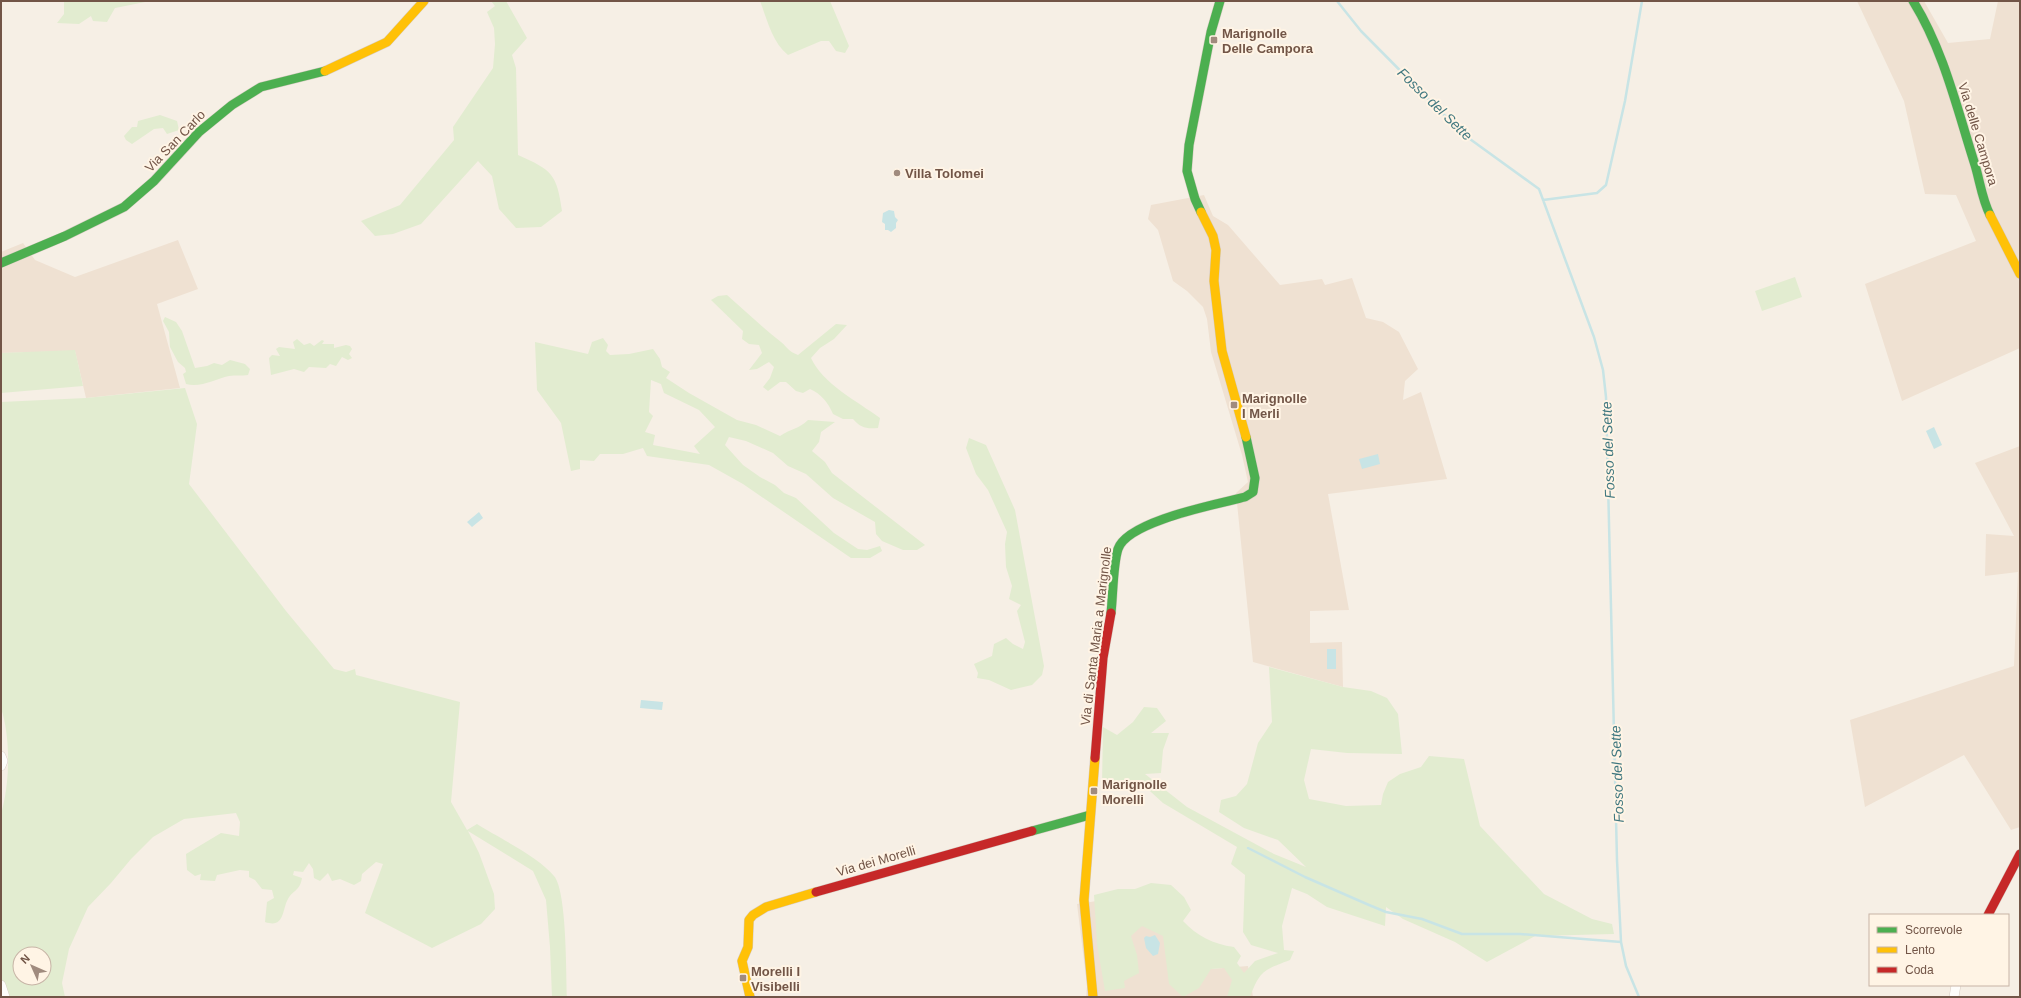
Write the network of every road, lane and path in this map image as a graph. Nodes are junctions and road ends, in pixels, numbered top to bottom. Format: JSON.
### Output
{"nodes":[{"id":1,"x":424,"y":1,"type":"edge"},
{"id":2,"x":1220,"y":1,"type":"edge"},
{"id":3,"x":1913,"y":1,"type":"edge"},
{"id":4,"x":1,"y":263,"type":"edge"},
{"id":5,"x":2020,"y":274,"type":"edge"},
{"id":6,"x":1,"y":756,"type":"edge"},
{"id":7,"x":1,"y":766,"type":"edge"},
{"id":8,"x":1090,"y":815,"type":"junction"},
{"id":9,"x":2020,"y":854,"type":"edge"},
{"id":10,"x":1989,"y":914,"type":"edge"},
{"id":11,"x":1,"y":985,"type":"edge"},
{"id":12,"x":1956,"y":986,"type":"edge"},
{"id":13,"x":5,"y":997,"type":"edge"},
{"id":14,"x":750,"y":997,"type":"edge"},
{"id":15,"x":1092,"y":997,"type":"edge"},
{"id":16,"x":1954,"y":997,"type":"edge"}],
"edges":[{"from":1,"to":4,"type":"street","name":"Via San Carlo"},
{"from":2,"to":8,"type":"street","name":"Via di Santa Maria a Marignolle"},
{"from":3,"to":5,"type":"street","name":"Via delle Campora"},
{"from":6,"to":7,"type":"street"},
{"from":8,"to":14,"type":"street","name":"Via dei Morelli"},
{"from":8,"to":15,"type":"street","name":"Via di Santa Maria a Marignolle"},
{"from":9,"to":10,"type":"street"},
{"from":11,"to":13,"type":"street"},
{"from":12,"to":16,"type":"street"}]}
